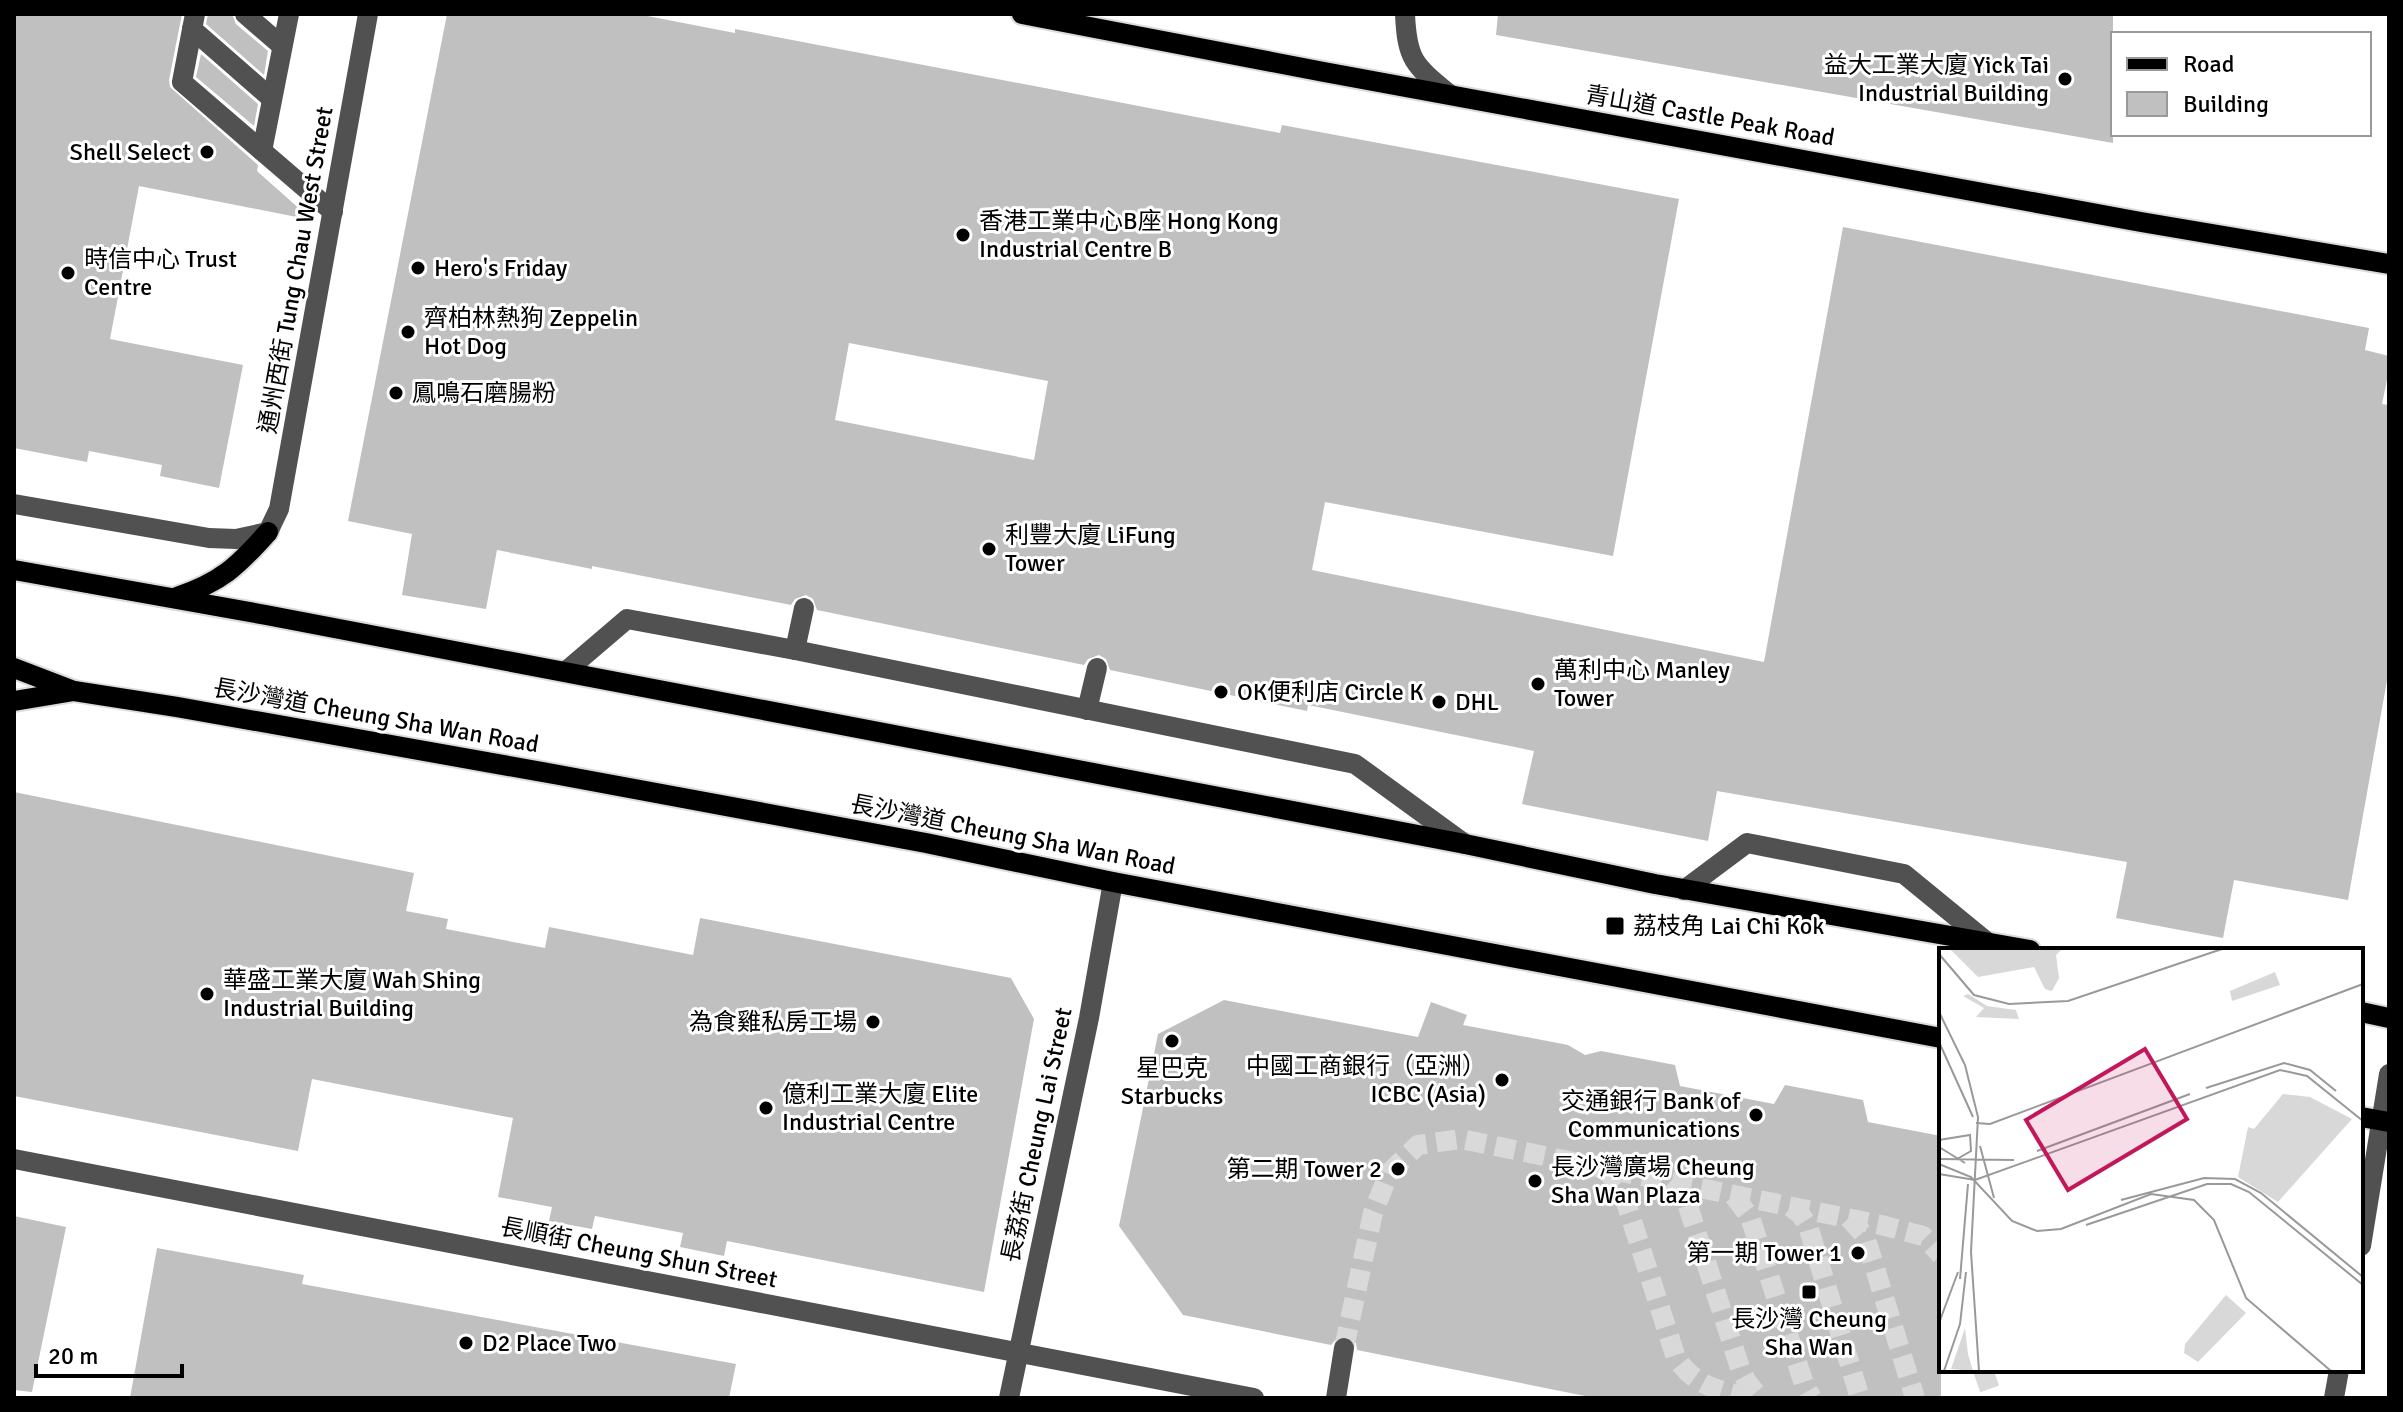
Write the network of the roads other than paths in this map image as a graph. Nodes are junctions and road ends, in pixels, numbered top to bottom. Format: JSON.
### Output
{"nodes":[{"id":1,"x":245,"y":14,"type":"edge"},
{"id":2,"x":289,"y":14,"type":"edge"},
{"id":3,"x":368,"y":14,"type":"edge"},
{"id":4,"x":1022,"y":14,"type":"edge"},
{"id":5,"x":1405,"y":14,"type":"edge"},
{"id":6,"x":194,"y":22,"type":"edge"},
{"id":7,"x":282,"y":46,"type":"junction"},
{"id":8,"x":1449,"y":94,"type":"junction"},
{"id":9,"x":272,"y":99,"type":"junction"},
{"id":10,"x":262,"y":151,"type":"junction"},
{"id":11,"x":333,"y":212,"type":"junction"},
{"id":12,"x":2389,"y":264,"type":"edge"},
{"id":13,"x":14,"y":504,"type":"edge"},
{"id":14,"x":268,"y":532,"type":"junction"},
{"id":15,"x":14,"y":570,"type":"edge"},
{"id":16,"x":173,"y":599,"type":"junction"},
{"id":17,"x":804,"y":608,"type":"dead end"},
{"id":18,"x":795,"y":650,"type":"junction"},
{"id":19,"x":14,"y":668,"type":"edge"},
{"id":20,"x":1097,"y":668,"type":"dead end"},
{"id":21,"x":565,"y":672,"type":"junction"},
{"id":22,"x":74,"y":691,"type":"junction"},
{"id":23,"x":14,"y":701,"type":"edge"},
{"id":24,"x":1087,"y":710,"type":"junction"},
{"id":25,"x":1465,"y":844,"type":"junction"},
{"id":26,"x":1113,"y":882,"type":"junction"},
{"id":27,"x":1684,"y":890,"type":"junction"},
{"id":28,"x":1987,"y":942,"type":"junction"},
{"id":29,"x":2019,"y":948,"type":"edge"},
{"id":30,"x":2363,"y":1012,"type":"edge"},
{"id":31,"x":2389,"y":1018,"type":"edge"},
{"id":32,"x":1939,"y":1038,"type":"edge"},
{"id":33,"x":2389,"y":1074,"type":"edge"},
{"id":34,"x":2377,"y":1120,"type":"edge"},
{"id":35,"x":14,"y":1159,"type":"edge"},
{"id":36,"x":2363,"y":1230,"type":"edge"},
{"id":37,"x":1344,"y":1348,"type":"tunnel mouth"},
{"id":38,"x":1018,"y":1352,"type":"junction"},
{"id":39,"x":2339,"y":1372,"type":"edge"},
{"id":40,"x":1009,"y":1398,"type":"edge"},
{"id":41,"x":1254,"y":1398,"type":"edge"},
{"id":42,"x":1336,"y":1398,"type":"edge"},
{"id":43,"x":2334,"y":1398,"type":"edge"}],
"edges":[{"from":1,"to":7,"type":"street"},
{"from":2,"to":7,"type":"street"},
{"from":3,"to":11,"type":"street","name":"通州西街 Tung Chau West Street"},
{"from":4,"to":8,"type":"main road","name":"青山道 Castle Peak Road"},
{"from":5,"to":8,"type":"street"},
{"from":6,"to":9,"type":"street"},
{"from":6,"to":10,"type":"street"},
{"from":7,"to":9,"type":"street"},
{"from":8,"to":12,"type":"main road","name":"青山道 Castle Peak Road"},
{"from":9,"to":10,"type":"street"},
{"from":10,"to":11,"type":"street"},
{"from":11,"to":14,"type":"street","name":"通州西街 Tung Chau West Street"},
{"from":13,"to":14,"type":"street"},
{"from":14,"to":16,"type":"main road"},
{"from":15,"to":16,"type":"main road"},
{"from":16,"to":21,"type":"main road"},
{"from":17,"to":18,"type":"street"},
{"from":18,"to":21,"type":"street"},
{"from":18,"to":24,"type":"street"},
{"from":19,"to":22,"type":"main road","name":"長沙灣道 Cheung Sha Wan Road"},
{"from":20,"to":24,"type":"street"},
{"from":21,"to":25,"type":"main road"},
{"from":22,"to":23,"type":"main road","name":"長沙灣道 Cheung Sha Wan Road"},
{"from":22,"to":26,"type":"main road","name":"長沙灣道 Cheung Sha Wan Road"},
{"from":24,"to":25,"type":"street"},
{"from":25,"to":27,"type":"main road"},
{"from":26,"to":32,"type":"main road","name":"長沙灣道 Cheung Sha Wan Road"},
{"from":26,"to":38,"type":"street","name":"長荔街 Cheung Lai Street"},
{"from":27,"to":28,"type":"main road"},
{"from":27,"to":28,"type":"street"},
{"from":28,"to":29,"type":"main road"},
{"from":30,"to":31,"type":"main road"},
{"from":33,"to":34,"type":"street"},
{"from":34,"to":36,"type":"street"},
{"from":35,"to":38,"type":"street","name":"長順街 Cheung Shun Street"},
{"from":37,"to":42,"type":"street"},
{"from":38,"to":40,"type":"street","name":"長荔街 Cheung Lai Street"},
{"from":38,"to":41,"type":"street","name":"長順街 Cheung Shun Street"},
{"from":39,"to":43,"type":"street"}]}
